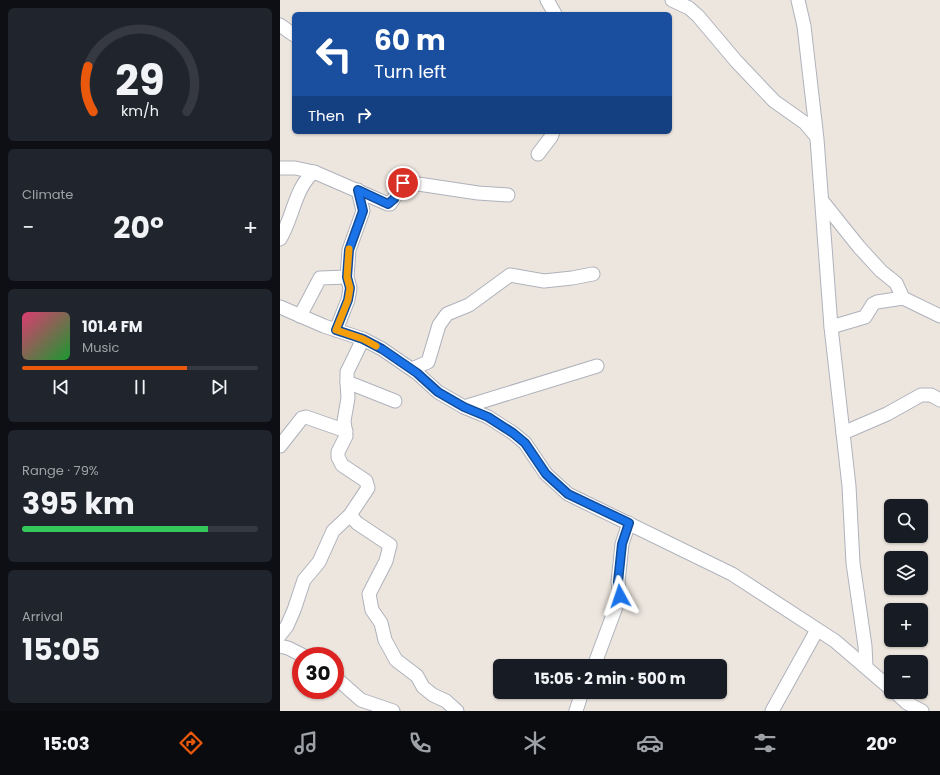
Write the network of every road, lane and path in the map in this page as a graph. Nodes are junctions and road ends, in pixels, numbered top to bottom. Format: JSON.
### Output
{"nodes":[{"id":1,"x":546,"y":0,"type":"edge"},
{"id":2,"x":672,"y":0,"type":"edge"},
{"id":3,"x":798,"y":0,"type":"edge"},
{"id":4,"x":554,"y":12,"type":"edge"},
{"id":5,"x":280,"y":24,"type":"edge"},
{"id":6,"x":292,"y":33,"type":"edge"},
{"id":7,"x":552,"y":134,"type":"edge"},
{"id":8,"x":817,"y":139,"type":"junction"},
{"id":9,"x":538,"y":154,"type":"dead end"},
{"id":10,"x":280,"y":168,"type":"edge"},
{"id":11,"x":314,"y":172,"type":"junction"},
{"id":12,"x":358,"y":190,"type":"junction"},
{"id":13,"x":508,"y":195,"type":"dead end"},
{"id":14,"x":823,"y":202,"type":"junction"},
{"id":15,"x":280,"y":239,"type":"edge"},
{"id":16,"x":593,"y":274,"type":"dead end"},
{"id":17,"x":347,"y":277,"type":"junction"},
{"id":18,"x":903,"y":298,"type":"junction"},
{"id":19,"x":280,"y":306,"type":"edge"},
{"id":20,"x":300,"y":316,"type":"junction"},
{"id":21,"x":940,"y":316,"type":"edge"},
{"id":22,"x":831,"y":327,"type":"junction"},
{"id":23,"x":336,"y":330,"type":"junction"},
{"id":24,"x":363,"y":339,"type":"junction"},
{"id":25,"x":597,"y":366,"type":"dead end"},
{"id":26,"x":412,"y":369,"type":"junction"},
{"id":27,"x":347,"y":382,"type":"junction"},
{"id":28,"x":940,"y":400,"type":"edge"},
{"id":29,"x":395,"y":401,"type":"dead end"},
{"id":30,"x":464,"y":407,"type":"junction"},
{"id":31,"x":346,"y":431,"type":"junction"},
{"id":32,"x":843,"y":433,"type":"junction"},
{"id":33,"x":280,"y":446,"type":"edge"},
{"id":34,"x":350,"y":516,"type":"junction"},
{"id":35,"x":629,"y":523,"type":"junction"},
{"id":36,"x":282,"y":627,"type":"edge"},
{"id":37,"x":817,"y":630,"type":"junction"},
{"id":38,"x":280,"y":646,"type":"edge"},
{"id":39,"x":292,"y":650,"type":"edge"},
{"id":40,"x":597,"y":659,"type":"edge"},
{"id":41,"x":866,"y":667,"type":"junction"},
{"id":42,"x":884,"y":683,"type":"edge"},
{"id":43,"x":344,"y":685,"type":"edge"},
{"id":44,"x":580,"y":699,"type":"edge"},
{"id":45,"x":903,"y":699,"type":"edge"},
{"id":46,"x":393,"y":711,"type":"edge"},
{"id":47,"x":457,"y":711,"type":"edge"},
{"id":48,"x":576,"y":711,"type":"edge"},
{"id":49,"x":772,"y":711,"type":"edge"},
{"id":50,"x":922,"y":711,"type":"edge"}],
"edges":[{"from":1,"to":4,"type":"street"},
{"from":2,"to":8,"type":"street"},
{"from":3,"to":8,"type":"street"},
{"from":5,"to":6,"type":"street"},
{"from":7,"to":9,"type":"street"},
{"from":8,"to":14,"type":"street"},
{"from":10,"to":11,"type":"street"},
{"from":11,"to":12,"type":"street"},
{"from":11,"to":15,"type":"street"},
{"from":12,"to":13,"type":"street"},
{"from":12,"to":17,"type":"street"},
{"from":14,"to":18,"type":"street"},
{"from":14,"to":22,"type":"street"},
{"from":16,"to":26,"type":"street"},
{"from":17,"to":20,"type":"street"},
{"from":17,"to":23,"type":"street"},
{"from":18,"to":21,"type":"street"},
{"from":18,"to":22,"type":"street"},
{"from":19,"to":20,"type":"street"},
{"from":20,"to":23,"type":"street"},
{"from":22,"to":32,"type":"street"},
{"from":23,"to":24,"type":"street"},
{"from":24,"to":26,"type":"street"},
{"from":24,"to":27,"type":"street"},
{"from":25,"to":30,"type":"street"},
{"from":26,"to":30,"type":"street"},
{"from":27,"to":29,"type":"street"},
{"from":27,"to":31,"type":"street"},
{"from":28,"to":32,"type":"street"},
{"from":30,"to":35,"type":"street"},
{"from":31,"to":33,"type":"street"},
{"from":31,"to":34,"type":"street"},
{"from":32,"to":41,"type":"street"},
{"from":34,"to":36,"type":"street"},
{"from":34,"to":47,"type":"street"},
{"from":35,"to":37,"type":"street"},
{"from":35,"to":40,"type":"street"},
{"from":37,"to":41,"type":"street"},
{"from":37,"to":49,"type":"street"},
{"from":38,"to":39,"type":"street"},
{"from":41,"to":42,"type":"street"},
{"from":43,"to":46,"type":"street"},
{"from":44,"to":48,"type":"street"},
{"from":45,"to":50,"type":"street"}]}
